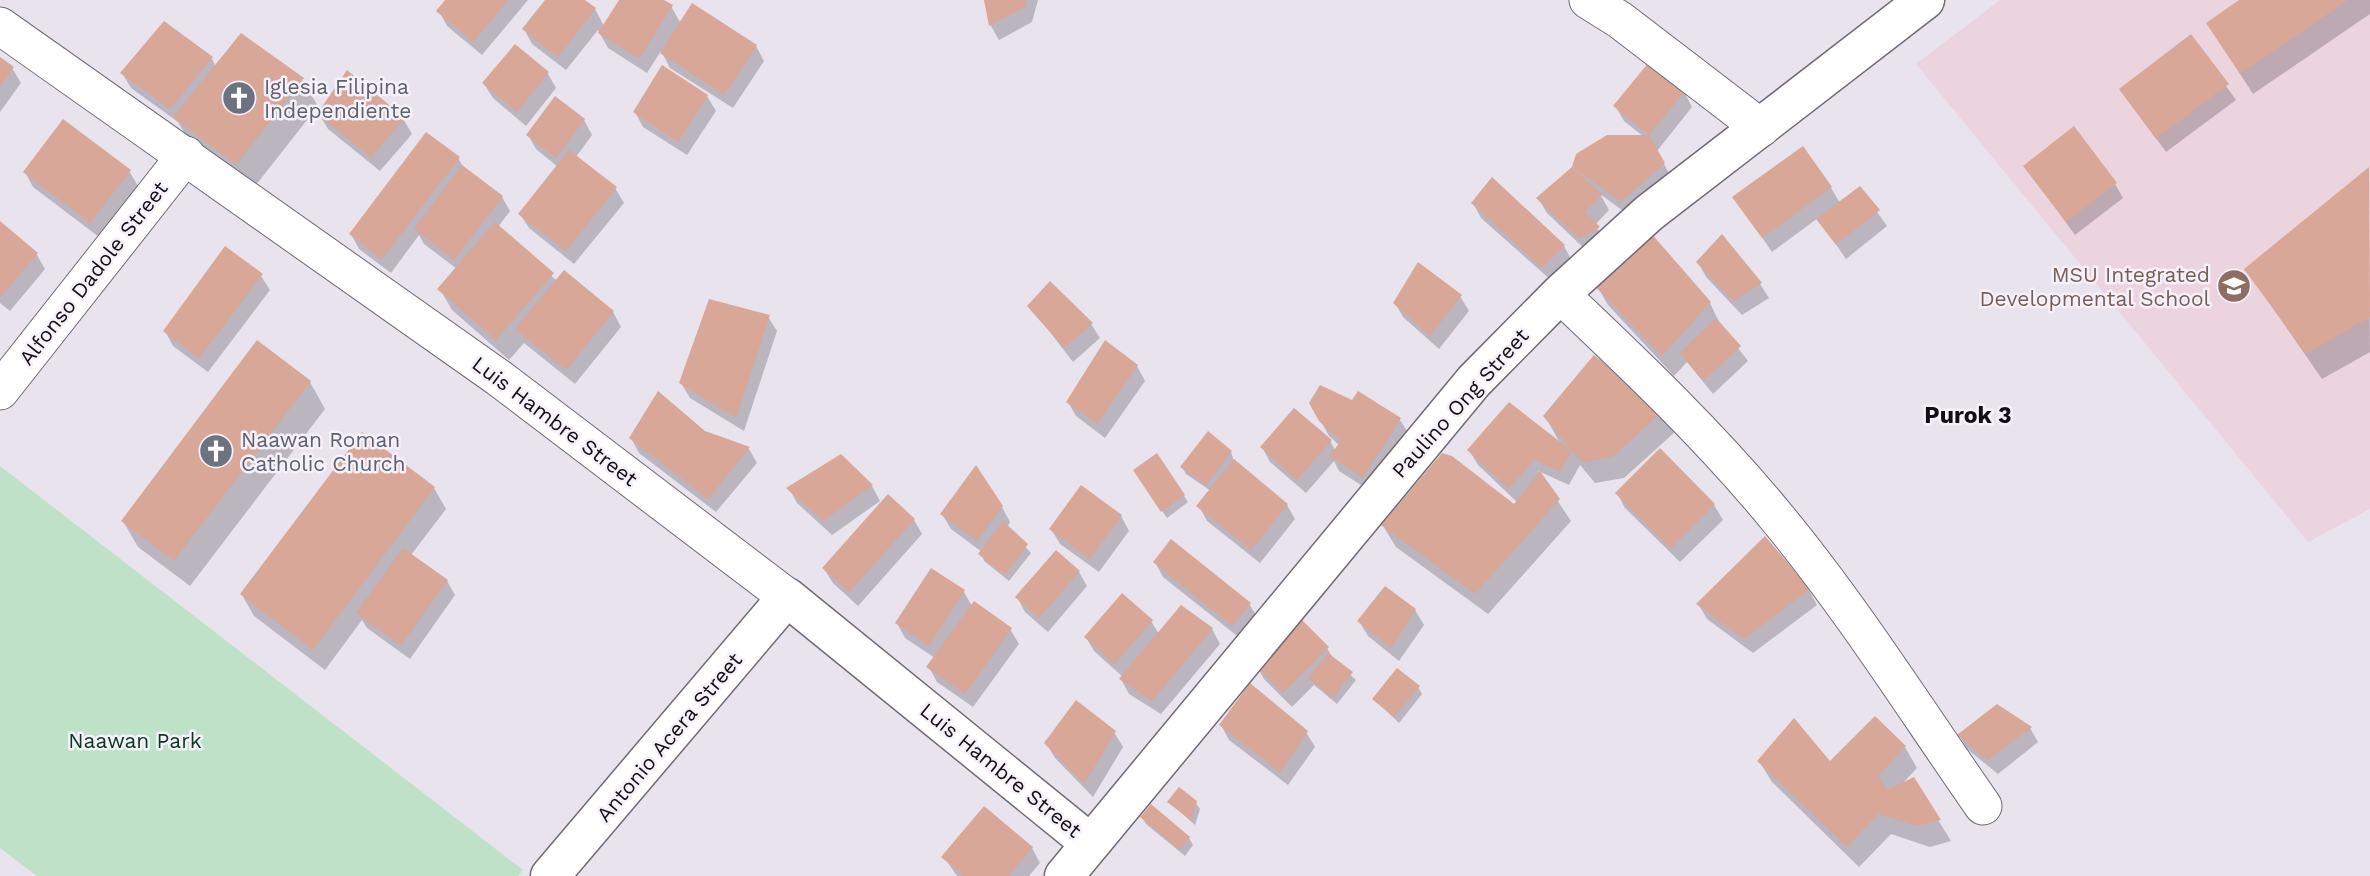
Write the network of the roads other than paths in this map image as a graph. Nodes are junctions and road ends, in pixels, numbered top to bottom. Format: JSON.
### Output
{"nodes":[{"id":1,"x":1588,"y":0,"type":"edge"},
{"id":2,"x":1925,"y":0,"type":"edge"},
{"id":3,"x":0,"y":26,"type":"edge"},
{"id":4,"x":1761,"y":128,"type":"junction"},
{"id":5,"x":186,"y":155,"type":"junction"},
{"id":6,"x":1560,"y":294,"type":"junction"},
{"id":7,"x":0,"y":391,"type":"edge"},
{"id":8,"x":787,"y":597,"type":"junction"},
{"id":9,"x":1983,"y":806,"type":"dead end"},
{"id":10,"x":1090,"y":842,"type":"junction"},
{"id":11,"x":550,"y":876,"type":"edge"},
{"id":12,"x":1064,"y":876,"type":"edge"}],
"edges":[{"from":1,"to":4,"type":"street"},
{"from":2,"to":4,"type":"street","name":"Paulino Ong Street"},
{"from":3,"to":5,"type":"street","name":"Luis Hambre Street"},
{"from":4,"to":6,"type":"street","name":"Paulino Ong Street"},
{"from":5,"to":7,"type":"street","name":"Alfonso Dadole Street"},
{"from":5,"to":8,"type":"street","name":"Luis Hambre Street"},
{"from":6,"to":9,"type":"street"},
{"from":6,"to":10,"type":"street","name":"Paulino Ong Street"},
{"from":8,"to":10,"type":"street","name":"Luis Hambre Street"},
{"from":8,"to":11,"type":"street","name":"Antonio Acera Street"},
{"from":10,"to":12,"type":"street","name":"Paulino Ong Street"}]}
